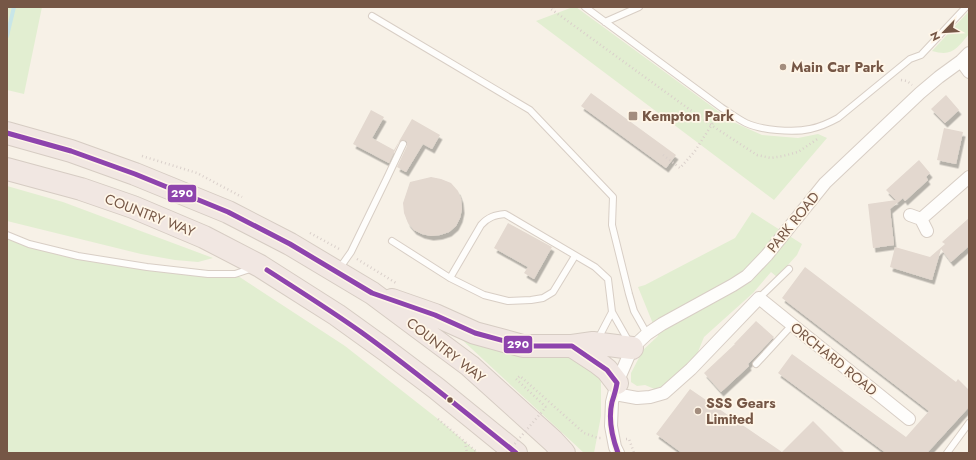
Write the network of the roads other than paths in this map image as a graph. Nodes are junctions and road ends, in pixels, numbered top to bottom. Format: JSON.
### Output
{"nodes":[{"id":1,"x":585,"y":7,"type":"edge"},
{"id":2,"x":639,"y":7,"type":"edge"},
{"id":3,"x":966,"y":7,"type":"edge"},
{"id":4,"x":372,"y":16,"type":"dead end"},
{"id":5,"x":606,"y":22,"type":"junction"},
{"id":6,"x":965,"y":57,"type":"edge"},
{"id":7,"x":969,"y":72,"type":"edge"},
{"id":8,"x":7,"y":125,"type":"edge"},
{"id":9,"x":16,"y":136,"type":"edge"},
{"id":10,"x":403,"y":144,"type":"dead end"},
{"id":11,"x":7,"y":168,"type":"edge"},
{"id":12,"x":969,"y":177,"type":"edge"},
{"id":13,"x":927,"y":231,"type":"dead end"},
{"id":14,"x":7,"y":235,"type":"edge"},
{"id":15,"x":392,"y":241,"type":"dead end"},
{"id":16,"x":575,"y":256,"type":"junction"},
{"id":17,"x":260,"y":266,"type":"junction"},
{"id":18,"x":789,"y":269,"type":"dead end"},
{"id":19,"x":337,"y":272,"type":"junction"},
{"id":20,"x":450,"y":278,"type":"junction"},
{"id":21,"x":372,"y":293,"type":"junction"},
{"id":22,"x":759,"y":298,"type":"junction"},
{"id":23,"x":612,"y":312,"type":"junction"},
{"id":24,"x":792,"y":325,"type":"junction"},
{"id":25,"x":640,"y":341,"type":"junction"},
{"id":26,"x":593,"y":343,"type":"junction"},
{"id":27,"x":572,"y":346,"type":"junction"},
{"id":28,"x":756,"y":364,"type":"dead end"},
{"id":29,"x":616,"y":388,"type":"junction"},
{"id":30,"x":909,"y":419,"type":"dead end"},
{"id":31,"x":969,"y":424,"type":"edge"},
{"id":32,"x":516,"y":453,"type":"edge"},
{"id":33,"x":564,"y":453,"type":"edge"},
{"id":34,"x":618,"y":453,"type":"edge"},
{"id":35,"x":947,"y":453,"type":"edge"}],
"edges":[{"from":1,"to":5,"type":"lane"},
{"from":2,"to":5,"type":"lane"},
{"from":3,"to":5,"type":"lane"},
{"from":4,"to":25,"type":"lane"},
{"from":6,"to":7,"type":"street"},
{"from":6,"to":25,"type":"street","name":"PARK ROAD"},
{"from":8,"to":9,"type":"lane"},
{"from":9,"to":19,"type":"highway","name":"COUNTRY WAY"},
{"from":10,"to":19,"type":"lane"},
{"from":11,"to":17,"type":"highway","name":"COUNTRY WAY"},
{"from":12,"to":13,"type":"street"},
{"from":14,"to":17,"type":"lane"},
{"from":15,"to":20,"type":"lane"},
{"from":16,"to":20,"type":"lane"},
{"from":16,"to":20,"type":"lane"},
{"from":16,"to":23,"type":"lane"},
{"from":17,"to":32,"type":"highway","name":"COUNTRY WAY"},
{"from":18,"to":22,"type":"lane"},
{"from":19,"to":21,"type":"highway","name":"COUNTRY WAY"},
{"from":21,"to":27,"type":"highway"},
{"from":21,"to":33,"type":"highway","name":"COUNTRY WAY"},
{"from":22,"to":24,"type":"street","name":"ORCHARD ROAD"},
{"from":22,"to":29,"type":"street"},
{"from":23,"to":25,"type":"lane"},
{"from":23,"to":26,"type":"lane"},
{"from":24,"to":28,"type":"lane"},
{"from":24,"to":30,"type":"street","name":"ORCHARD ROAD"},
{"from":25,"to":26,"type":"highway"},
{"from":25,"to":29,"type":"street"},
{"from":26,"to":27,"type":"highway"},
{"from":27,"to":29,"type":"highway"},
{"from":29,"to":34,"type":"street"},
{"from":31,"to":35,"type":"lane"}]}
